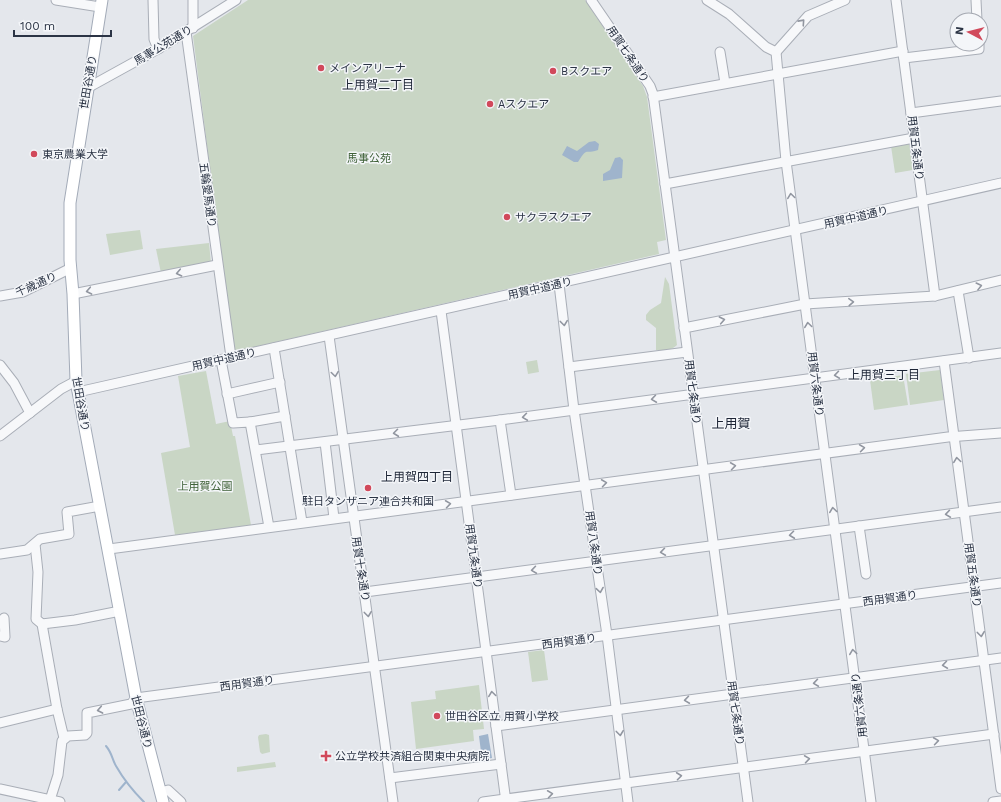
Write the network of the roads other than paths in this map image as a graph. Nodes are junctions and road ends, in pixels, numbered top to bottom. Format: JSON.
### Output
{"nodes":[{"id":1,"x":58,"y":0,"type":"edge"},
{"id":2,"x":153,"y":0,"type":"edge"},
{"id":3,"x":193,"y":0,"type":"edge"},
{"id":4,"x":236,"y":0,"type":"edge"},
{"id":5,"x":591,"y":0,"type":"edge"},
{"id":6,"x":707,"y":0,"type":"edge"},
{"id":7,"x":845,"y":0,"type":"edge"},
{"id":8,"x":896,"y":0,"type":"edge"},
{"id":9,"x":976,"y":0,"type":"edge"},
{"id":10,"x":101,"y":4,"type":"edge"},
{"id":11,"x":977,"y":12,"type":"edge"},
{"id":12,"x":189,"y":30,"type":"junction"},
{"id":13,"x":158,"y":49,"type":"junction"},
{"id":14,"x":949,"y":50,"type":"edge"},
{"id":15,"x":720,"y":52,"type":"dead end"},
{"id":16,"x":776,"y":52,"type":"junction"},
{"id":17,"x":903,"y":54,"type":"junction"},
{"id":18,"x":778,"y":74,"type":"junction"},
{"id":19,"x":725,"y":83,"type":"junction"},
{"id":20,"x":88,"y":86,"type":"junction"},
{"id":21,"x":653,"y":97,"type":"junction"},
{"id":22,"x":1001,"y":101,"type":"edge"},
{"id":23,"x":911,"y":113,"type":"junction"},
{"id":24,"x":914,"y":138,"type":"junction"},
{"id":25,"x":786,"y":161,"type":"junction"},
{"id":26,"x":1001,"y":183,"type":"edge"},
{"id":27,"x":665,"y":184,"type":"junction"},
{"id":28,"x":922,"y":202,"type":"junction"},
{"id":29,"x":796,"y":230,"type":"junction"},
{"id":30,"x":675,"y":257,"type":"junction"},
{"id":31,"x":217,"y":265,"type":"junction"},
{"id":32,"x":71,"y":268,"type":"junction"},
{"id":33,"x":1001,"y":280,"type":"edge"},
{"id":34,"x":558,"y":284,"type":"junction"},
{"id":35,"x":958,"y":291,"type":"junction"},
{"id":36,"x":73,"y":294,"type":"junction"},
{"id":37,"x":0,"y":296,"type":"edge"},
{"id":38,"x":935,"y":296,"type":"junction"},
{"id":39,"x":805,"y":304,"type":"junction"},
{"id":40,"x":441,"y":311,"type":"junction"},
{"id":41,"x":684,"y":328,"type":"junction"},
{"id":42,"x":329,"y":336,"type":"junction"},
{"id":43,"x":274,"y":348,"type":"junction"},
{"id":44,"x":687,"y":352,"type":"junction"},
{"id":45,"x":1001,"y":353,"type":"edge"},
{"id":46,"x":231,"y":358,"type":"junction"},
{"id":47,"x":970,"y":358,"type":"junction"},
{"id":48,"x":221,"y":360,"type":"junction"},
{"id":49,"x":944,"y":361,"type":"junction"},
{"id":50,"x":0,"y":365,"type":"edge"},
{"id":51,"x":569,"y":367,"type":"junction"},
{"id":52,"x":815,"y":378,"type":"junction"},
{"id":53,"x":280,"y":382,"type":"junction"},
{"id":54,"x":77,"y":386,"type":"junction"},
{"id":55,"x":227,"y":394,"type":"junction"},
{"id":56,"x":693,"y":394,"type":"junction"},
{"id":57,"x":574,"y":410,"type":"junction"},
{"id":58,"x":30,"y":413,"type":"junction"},
{"id":59,"x":285,"y":416,"type":"junction"},
{"id":60,"x":500,"y":420,"type":"junction"},
{"id":61,"x":250,"y":422,"type":"junction"},
{"id":62,"x":455,"y":426,"type":"junction"},
{"id":63,"x":1001,"y":433,"type":"edge"},
{"id":64,"x":0,"y":436,"type":"edge"},
{"id":65,"x":954,"y":436,"type":"junction"},
{"id":66,"x":345,"y":440,"type":"junction"},
{"id":67,"x":325,"y":442,"type":"junction"},
{"id":68,"x":290,"y":446,"type":"junction"},
{"id":69,"x":256,"y":450,"type":"junction"},
{"id":70,"x":825,"y":453,"type":"junction"},
{"id":71,"x":703,"y":470,"type":"junction"},
{"id":72,"x":586,"y":486,"type":"junction"},
{"id":73,"x":511,"y":495,"type":"junction"},
{"id":74,"x":466,"y":501,"type":"junction"},
{"id":75,"x":100,"y":506,"type":"junction"},
{"id":76,"x":1001,"y":507,"type":"edge"},
{"id":77,"x":964,"y":512,"type":"junction"},
{"id":78,"x":353,"y":516,"type":"junction"},
{"id":79,"x":334,"y":518,"type":"junction"},
{"id":80,"x":302,"y":522,"type":"junction"},
{"id":81,"x":859,"y":526,"type":"junction"},
{"id":82,"x":269,"y":527,"type":"junction"},
{"id":83,"x":835,"y":529,"type":"junction"},
{"id":84,"x":35,"y":544,"type":"junction"},
{"id":85,"x":713,"y":545,"type":"junction"},
{"id":86,"x":109,"y":549,"type":"junction"},
{"id":87,"x":0,"y":554,"type":"edge"},
{"id":88,"x":596,"y":561,"type":"junction"},
{"id":89,"x":866,"y":574,"type":"dead end"},
{"id":90,"x":478,"y":577,"type":"junction"},
{"id":91,"x":1001,"y":582,"type":"edge"},
{"id":92,"x":974,"y":586,"type":"junction"},
{"id":93,"x":365,"y":592,"type":"junction"},
{"id":94,"x":846,"y":604,"type":"junction"},
{"id":95,"x":120,"y":611,"type":"junction"},
{"id":96,"x":4,"y":618,"type":"dead end"},
{"id":97,"x":723,"y":620,"type":"junction"},
{"id":98,"x":42,"y":624,"type":"junction"},
{"id":99,"x":608,"y":635,"type":"junction"},
{"id":100,"x":0,"y":636,"type":"edge"},
{"id":101,"x":486,"y":652,"type":"junction"},
{"id":102,"x":1001,"y":658,"type":"edge"},
{"id":103,"x":984,"y":660,"type":"junction"},
{"id":104,"x":374,"y":667,"type":"junction"},
{"id":105,"x":856,"y":678,"type":"junction"},
{"id":106,"x":733,"y":694,"type":"junction"},
{"id":107,"x":136,"y":698,"type":"junction"},
{"id":108,"x":57,"y":709,"type":"junction"},
{"id":109,"x":617,"y":709,"type":"junction"},
{"id":110,"x":0,"y":723,"type":"edge"},
{"id":111,"x":496,"y":726,"type":"junction"},
{"id":112,"x":994,"y":734,"type":"junction"},
{"id":113,"x":64,"y":738,"type":"junction"},
{"id":114,"x":865,"y":751,"type":"junction"},
{"id":115,"x":501,"y":764,"type":"junction"},
{"id":116,"x":743,"y":768,"type":"junction"},
{"id":117,"x":390,"y":778,"type":"junction"},
{"id":118,"x":626,"y":783,"type":"junction"},
{"id":119,"x":0,"y":789,"type":"edge"},
{"id":120,"x":1001,"y":789,"type":"edge"},
{"id":121,"x":162,"y":797,"type":"edge"},
{"id":122,"x":44,"y":800,"type":"edge"},
{"id":123,"x":506,"y":800,"type":"edge"},
{"id":124,"x":1001,"y":801,"type":"edge"},
{"id":125,"x":60,"y":802,"type":"edge"},
{"id":126,"x":181,"y":802,"type":"edge"},
{"id":127,"x":393,"y":802,"type":"edge"},
{"id":128,"x":483,"y":802,"type":"edge"},
{"id":129,"x":628,"y":802,"type":"edge"},
{"id":130,"x":748,"y":802,"type":"edge"},
{"id":131,"x":872,"y":802,"type":"edge"},
{"id":132,"x":993,"y":802,"type":"edge"}],
"edges":[{"from":1,"to":10,"type":"street"},
{"from":2,"to":13,"type":"street"},
{"from":3,"to":12,"type":"street","name":"五輪愛馬通り"},
{"from":4,"to":12,"type":"street","name":"馬事公苑通り"},
{"from":5,"to":21,"type":"street","name":"用賀七条通り"},
{"from":6,"to":16,"type":"street"},
{"from":16,"to":7,"type":"street","one_way":true},
{"from":8,"to":17,"type":"street","name":"用賀五条通り"},
{"from":9,"to":11,"type":"street"},
{"from":10,"to":20,"type":"main road","name":"世田谷通り"},
{"from":12,"to":13,"type":"street","name":"馬事公苑通り"},
{"from":12,"to":31,"type":"street","name":"五輪愛馬通り"},
{"from":13,"to":20,"type":"street","name":"馬事公苑通り"},
{"from":14,"to":17,"type":"street"},
{"from":15,"to":19,"type":"street"},
{"from":16,"to":18,"type":"street","name":"用賀六条通り"},
{"from":17,"to":18,"type":"street"},
{"from":17,"to":23,"type":"street","name":"用賀五条通り"},
{"from":18,"to":19,"type":"street"},
{"from":18,"to":25,"type":"street","name":"用賀六条通り"},
{"from":19,"to":21,"type":"street"},
{"from":20,"to":32,"type":"main road","name":"世田谷通り"},
{"from":21,"to":27,"type":"street","name":"用賀七条通り"},
{"from":22,"to":23,"type":"street"},
{"from":23,"to":24,"type":"street","name":"用賀五条通り"},
{"from":24,"to":25,"type":"street"},
{"from":24,"to":28,"type":"street","name":"用賀五条通り"},
{"from":25,"to":27,"type":"street"},
{"from":29,"to":25,"type":"street","name":"用賀六条通り","one_way":true},
{"from":26,"to":28,"type":"street","name":"用賀中道通り"},
{"from":27,"to":30,"type":"street","name":"用賀七条通り"},
{"from":28,"to":29,"type":"street","name":"用賀中道通り"},
{"from":28,"to":38,"type":"street","name":"用賀五条通り"},
{"from":29,"to":30,"type":"street","name":"用賀中道通り"},
{"from":29,"to":39,"type":"street","name":"用賀六条通り"},
{"from":30,"to":34,"type":"street","name":"用賀中道通り"},
{"from":30,"to":41,"type":"street","name":"用賀七条通り"},
{"from":31,"to":36,"type":"street","one_way":true},
{"from":31,"to":46,"type":"street","name":"五輪愛馬通り"},
{"from":32,"to":36,"type":"main road","name":"世田谷通り"},
{"from":32,"to":37,"type":"street","name":"千歳通り"},
{"from":35,"to":33,"type":"street","one_way":true},
{"from":34,"to":40,"type":"street","name":"用賀中道通り"},
{"from":34,"to":51,"type":"street","name":"用賀八条通り","one_way":true},
{"from":35,"to":38,"type":"street"},
{"from":35,"to":47,"type":"street"},
{"from":36,"to":54,"type":"main road","name":"世田谷通り"},
{"from":39,"to":38,"type":"street","one_way":true},
{"from":41,"to":39,"type":"street","one_way":true},
{"from":52,"to":39,"type":"street","name":"用賀六条通り","one_way":true},
{"from":40,"to":42,"type":"street","name":"用賀中道通り"},
{"from":40,"to":62,"type":"street","name":"用賀九条通り"},
{"from":41,"to":44,"type":"street","name":"用賀七条通り"},
{"from":42,"to":43,"type":"street","name":"用賀中道通り"},
{"from":42,"to":66,"type":"street","name":"用賀十条通り","one_way":true},
{"from":43,"to":46,"type":"street","name":"用賀中道通り"},
{"from":43,"to":53,"type":"street"},
{"from":44,"to":51,"type":"street"},
{"from":44,"to":56,"type":"street","name":"用賀七条通り"},
{"from":45,"to":47,"type":"street"},
{"from":46,"to":48,"type":"street","name":"用賀中道通り"},
{"from":47,"to":49,"type":"street"},
{"from":48,"to":54,"type":"street","name":"用賀中道通り"},
{"from":48,"to":55,"type":"street"},
{"from":49,"to":52,"type":"street","one_way":true},
{"from":49,"to":65,"type":"street","name":"用賀五条通り"},
{"from":50,"to":58,"type":"street"},
{"from":51,"to":57,"type":"street","name":"用賀八条通り"},
{"from":52,"to":56,"type":"street"},
{"from":52,"to":70,"type":"street","name":"用賀六条通り"},
{"from":53,"to":55,"type":"street"},
{"from":53,"to":59,"type":"street"},
{"from":54,"to":58,"type":"street","name":"用賀中道通り"},
{"from":54,"to":75,"type":"main road","name":"世田谷通り"},
{"from":55,"to":61,"type":"street"},
{"from":56,"to":57,"type":"street","one_way":true},
{"from":56,"to":71,"type":"street","name":"用賀七条通り"},
{"from":57,"to":60,"type":"street","one_way":true},
{"from":57,"to":72,"type":"street","name":"用賀八条通り"},
{"from":58,"to":64,"type":"street","name":"用賀中道通り"},
{"from":59,"to":61,"type":"street"},
{"from":59,"to":68,"type":"street"},
{"from":60,"to":62,"type":"street"},
{"from":60,"to":73,"type":"street"},
{"from":61,"to":69,"type":"street"},
{"from":62,"to":66,"type":"street","one_way":true},
{"from":62,"to":74,"type":"street","name":"用賀九条通り"},
{"from":63,"to":65,"type":"street"},
{"from":70,"to":65,"type":"street","one_way":true},
{"from":77,"to":65,"type":"street","name":"用賀五条通り","one_way":true},
{"from":66,"to":67,"type":"street"},
{"from":66,"to":78,"type":"street","name":"用賀十条通り"},
{"from":67,"to":68,"type":"street"},
{"from":67,"to":79,"type":"street"},
{"from":68,"to":69,"type":"street"},
{"from":68,"to":80,"type":"street"},
{"from":69,"to":82,"type":"street"},
{"from":71,"to":70,"type":"street","one_way":true},
{"from":83,"to":70,"type":"street","name":"用賀六条通り","one_way":true},
{"from":72,"to":71,"type":"street","one_way":true},
{"from":71,"to":85,"type":"street","name":"用賀七条通り"},
{"from":72,"to":73,"type":"street"},
{"from":72,"to":88,"type":"street","name":"用賀八条通り"},
{"from":73,"to":74,"type":"street"},
{"from":78,"to":74,"type":"street","one_way":true},
{"from":74,"to":90,"type":"street","name":"用賀九条通り"},
{"from":75,"to":84,"type":"street"},
{"from":75,"to":86,"type":"main road","name":"世田谷通り"},
{"from":76,"to":77,"type":"street"},
{"from":77,"to":81,"type":"street","one_way":true},
{"from":77,"to":92,"type":"street","name":"用賀五条通り"},
{"from":78,"to":79,"type":"street"},
{"from":78,"to":93,"type":"street","name":"用賀十条通り"},
{"from":79,"to":80,"type":"street"},
{"from":80,"to":82,"type":"street"},
{"from":81,"to":83,"type":"street"},
{"from":81,"to":89,"type":"street"},
{"from":82,"to":86,"type":"street"},
{"from":83,"to":85,"type":"street","one_way":true},
{"from":83,"to":94,"type":"street","name":"用賀六条通り"},
{"from":84,"to":87,"type":"street"},
{"from":84,"to":98,"type":"street"},
{"from":85,"to":88,"type":"street","one_way":true},
{"from":85,"to":97,"type":"street","name":"用賀七条通り"},
{"from":86,"to":95,"type":"main road","name":"世田谷通り"},
{"from":88,"to":90,"type":"street","one_way":true},
{"from":88,"to":99,"type":"street","name":"用賀八条通り","one_way":true},
{"from":90,"to":93,"type":"street"},
{"from":90,"to":101,"type":"street","name":"用賀九条通り"},
{"from":91,"to":92,"type":"street","name":"西用賀通り"},
{"from":92,"to":94,"type":"street","name":"西用賀通り"},
{"from":92,"to":103,"type":"street","name":"用賀五条通り","one_way":true},
{"from":93,"to":104,"type":"street","name":"用賀十条通り","one_way":true},
{"from":94,"to":97,"type":"street","name":"西用賀通り"},
{"from":105,"to":94,"type":"street","name":"用賀六条通り","one_way":true},
{"from":95,"to":98,"type":"street"},
{"from":95,"to":107,"type":"main road","name":"世田谷通り"},
{"from":96,"to":100,"type":"street"},
{"from":97,"to":99,"type":"street","name":"西用賀通り"},
{"from":97,"to":106,"type":"street","name":"用賀七条通り"},
{"from":98,"to":108,"type":"street"},
{"from":99,"to":101,"type":"street","name":"西用賀通り"},
{"from":99,"to":109,"type":"street","name":"用賀八条通り"},
{"from":101,"to":104,"type":"street","name":"西用賀通り"},
{"from":111,"to":101,"type":"street","name":"用賀九条通り","one_way":true},
{"from":102,"to":103,"type":"street"},
{"from":103,"to":105,"type":"street","one_way":true},
{"from":103,"to":112,"type":"street","name":"用賀五条通り"},
{"from":104,"to":107,"type":"street","name":"西用賀通り"},
{"from":104,"to":117,"type":"street","name":"用賀十条通り"},
{"from":105,"to":106,"type":"street","one_way":true},
{"from":105,"to":114,"type":"street","name":"用賀六条通り"},
{"from":106,"to":109,"type":"street","one_way":true},
{"from":106,"to":116,"type":"street","name":"用賀七条通り"},
{"from":107,"to":113,"type":"street","name":"西用賀通り","one_way":true},
{"from":107,"to":121,"type":"main road","name":"世田谷通り"},
{"from":108,"to":110,"type":"street"},
{"from":108,"to":113,"type":"street"},
{"from":109,"to":111,"type":"street"},
{"from":109,"to":118,"type":"street","name":"用賀八条通り","one_way":true},
{"from":111,"to":115,"type":"street","name":"用賀九条通り"},
{"from":114,"to":112,"type":"street","one_way":true},
{"from":112,"to":120,"type":"street","name":"用賀五条通り"},
{"from":113,"to":122,"type":"street"},
{"from":116,"to":114,"type":"street","one_way":true},
{"from":114,"to":131,"type":"street","name":"用賀六条通り"},
{"from":115,"to":117,"type":"street"},
{"from":115,"to":123,"type":"street","name":"用賀九条通り"},
{"from":118,"to":116,"type":"street","one_way":true},
{"from":116,"to":130,"type":"street","name":"用賀七条通り"},
{"from":117,"to":127,"type":"street","name":"用賀十条通り"},
{"from":123,"to":118,"type":"street","one_way":true},
{"from":118,"to":129,"type":"street","name":"用賀八条通り"},
{"from":119,"to":122,"type":"street"},
{"from":121,"to":126,"type":"street"},
{"from":122,"to":125,"type":"street"},
{"from":123,"to":128,"type":"street"},
{"from":124,"to":132,"type":"street"}]}
